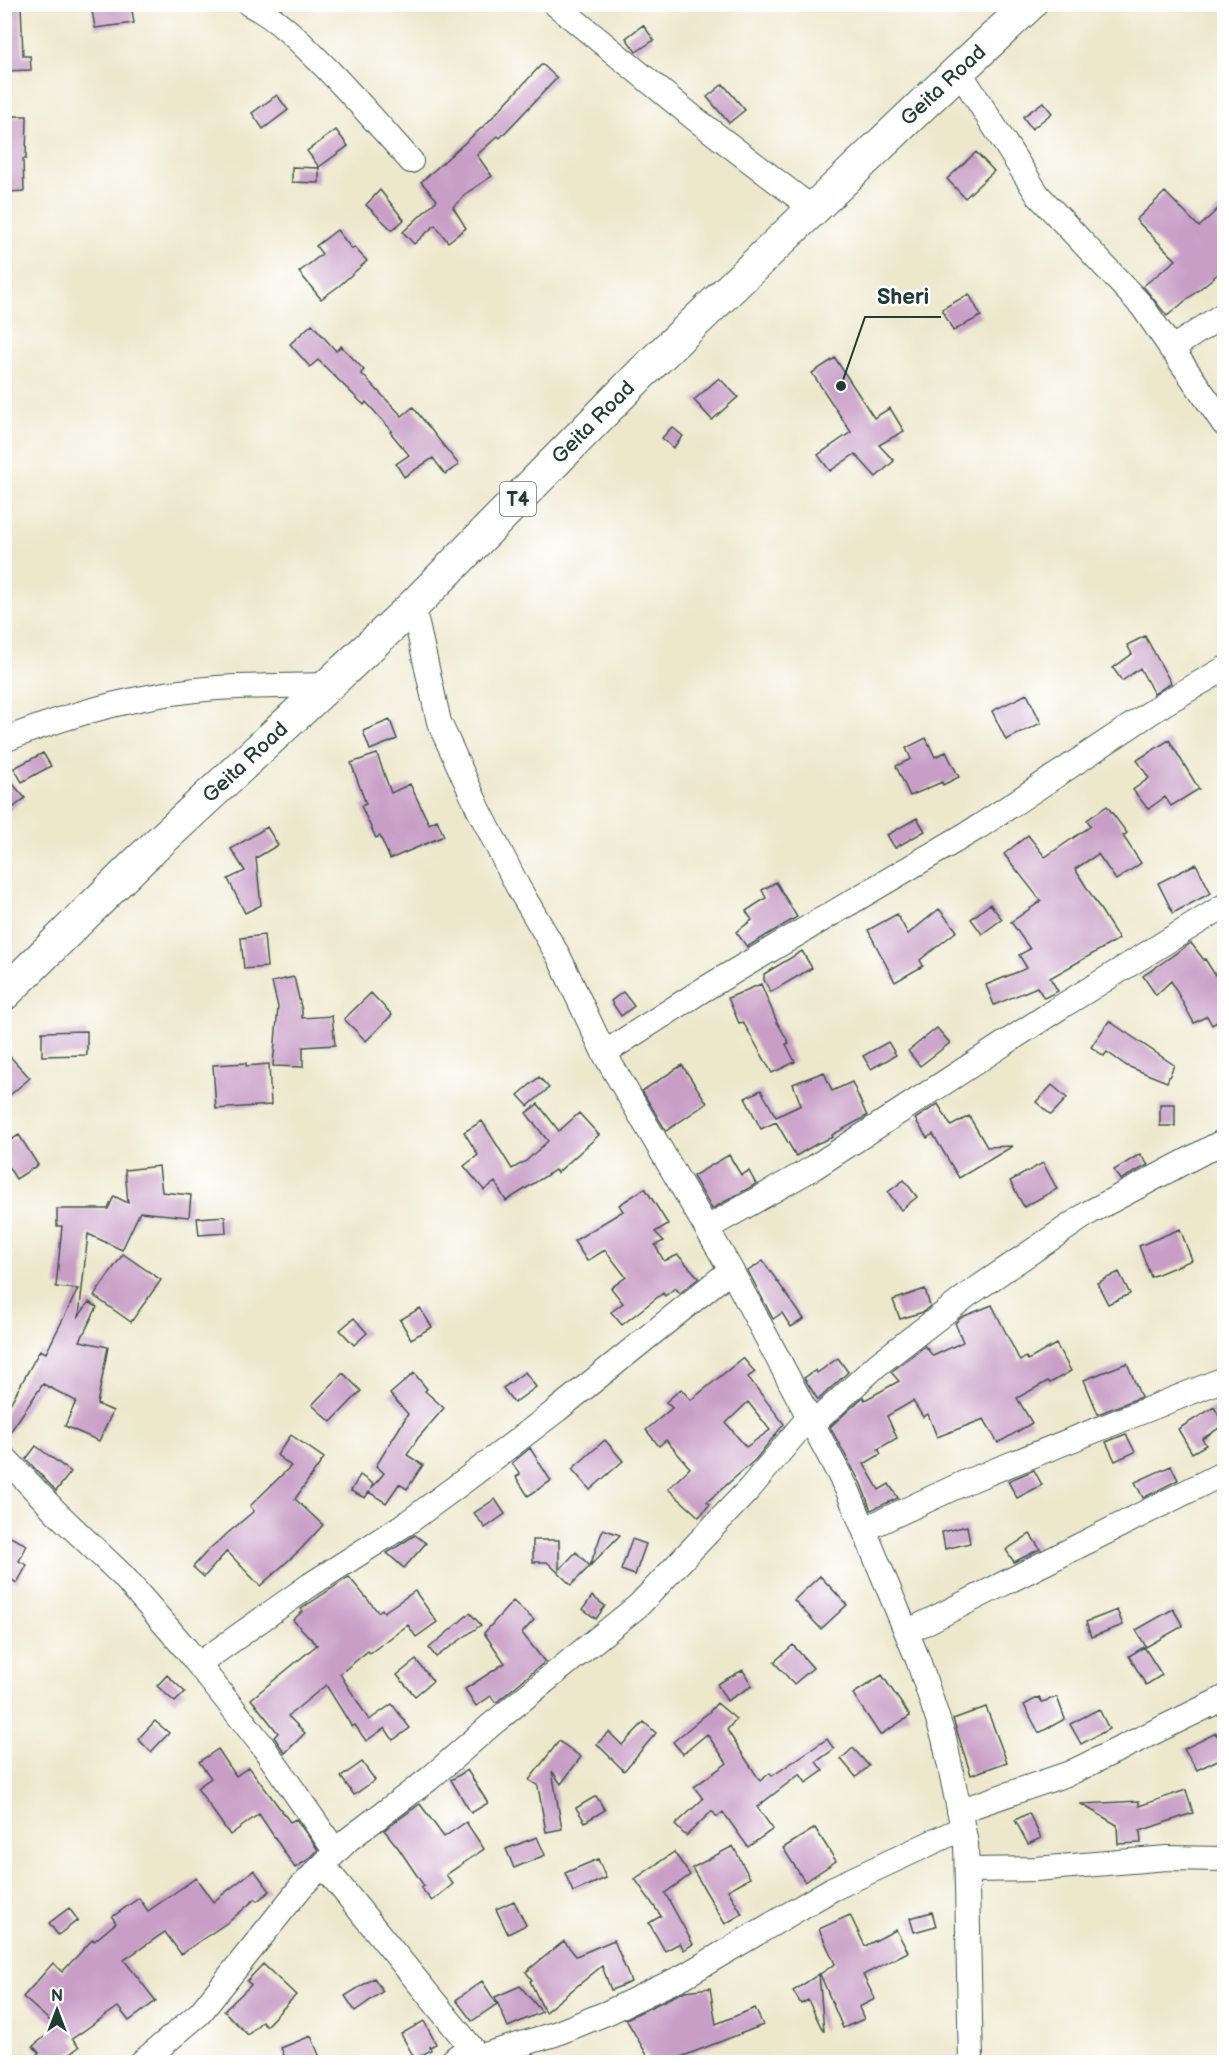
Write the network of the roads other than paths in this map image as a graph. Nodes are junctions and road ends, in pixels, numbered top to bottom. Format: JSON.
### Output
{"nodes":[{"id":1,"x":249,"y":4,"type":"edge"},
{"id":2,"x":555,"y":4,"type":"edge"},
{"id":3,"x":1030,"y":4,"type":"edge"},
{"id":4,"x":959,"y":71,"type":"junction"},
{"id":5,"x":411,"y":161,"type":"dead end"},
{"id":6,"x":813,"y":209,"type":"junction"},
{"id":7,"x":1224,"y":314,"type":"edge"},
{"id":8,"x":1171,"y":349,"type":"junction"},
{"id":9,"x":1224,"y":424,"type":"edge"},
{"id":10,"x":413,"y":606,"type":"junction"},
{"id":11,"x":1224,"y":669,"type":"edge"},
{"id":12,"x":327,"y":685,"type":"junction"},
{"id":13,"x":4,"y":740,"type":"edge"},
{"id":14,"x":1224,"y":906,"type":"edge"},
{"id":15,"x":4,"y":994,"type":"edge"},
{"id":16,"x":604,"y":1053,"type":"junction"},
{"id":17,"x":1224,"y":1141,"type":"edge"},
{"id":18,"x":707,"y":1228,"type":"junction"},
{"id":19,"x":731,"y":1270,"type":"junction"},
{"id":20,"x":1224,"y":1379,"type":"edge"},
{"id":21,"x":811,"y":1421,"type":"junction"},
{"id":22,"x":4,"y":1457,"type":"edge"},
{"id":23,"x":1224,"y":1473,"type":"edge"},
{"id":24,"x":865,"y":1529,"type":"junction"},
{"id":25,"x":907,"y":1632,"type":"junction"},
{"id":26,"x":199,"y":1664,"type":"junction"},
{"id":27,"x":1224,"y":1698,"type":"edge"},
{"id":28,"x":961,"y":1819,"type":"junction"},
{"id":29,"x":329,"y":1858,"type":"junction"},
{"id":30,"x":1224,"y":1859,"type":"edge"},
{"id":31,"x":967,"y":1870,"type":"junction"},
{"id":32,"x":477,"y":2056,"type":"edge"},
{"id":33,"x":142,"y":2062,"type":"edge"},
{"id":34,"x":450,"y":2062,"type":"edge"},
{"id":35,"x":971,"y":2062,"type":"edge"}],
"edges":[{"from":1,"to":5,"type":"street"},
{"from":2,"to":6,"type":"street"},
{"from":3,"to":4,"type":"highway","name":"Geita Road","number":"T4"},
{"from":4,"to":6,"type":"highway","name":"Geita Road","number":"T4"},
{"from":4,"to":8,"type":"street"},
{"from":6,"to":10,"type":"highway","name":"Geita Road","number":"T4"},
{"from":7,"to":8,"type":"street"},
{"from":8,"to":9,"type":"street"},
{"from":10,"to":12,"type":"highway","name":"Geita Road","number":"T4"},
{"from":10,"to":16,"type":"street"},
{"from":11,"to":16,"type":"street"},
{"from":12,"to":13,"type":"street"},
{"from":12,"to":15,"type":"highway","name":"Geita Road","number":"T4"},
{"from":14,"to":18,"type":"street"},
{"from":16,"to":18,"type":"street"},
{"from":17,"to":21,"type":"street"},
{"from":18,"to":19,"type":"street"},
{"from":19,"to":21,"type":"street"},
{"from":19,"to":26,"type":"street"},
{"from":20,"to":24,"type":"street"},
{"from":21,"to":24,"type":"street"},
{"from":21,"to":29,"type":"street"},
{"from":22,"to":26,"type":"street"},
{"from":23,"to":25,"type":"street"},
{"from":24,"to":25,"type":"street"},
{"from":25,"to":28,"type":"street"},
{"from":26,"to":29,"type":"street"},
{"from":27,"to":28,"type":"street"},
{"from":28,"to":31,"type":"street"},
{"from":28,"to":32,"type":"street"},
{"from":29,"to":32,"type":"street"},
{"from":29,"to":33,"type":"street"},
{"from":30,"to":31,"type":"street"},
{"from":31,"to":35,"type":"street"},
{"from":32,"to":34,"type":"street"}]}
